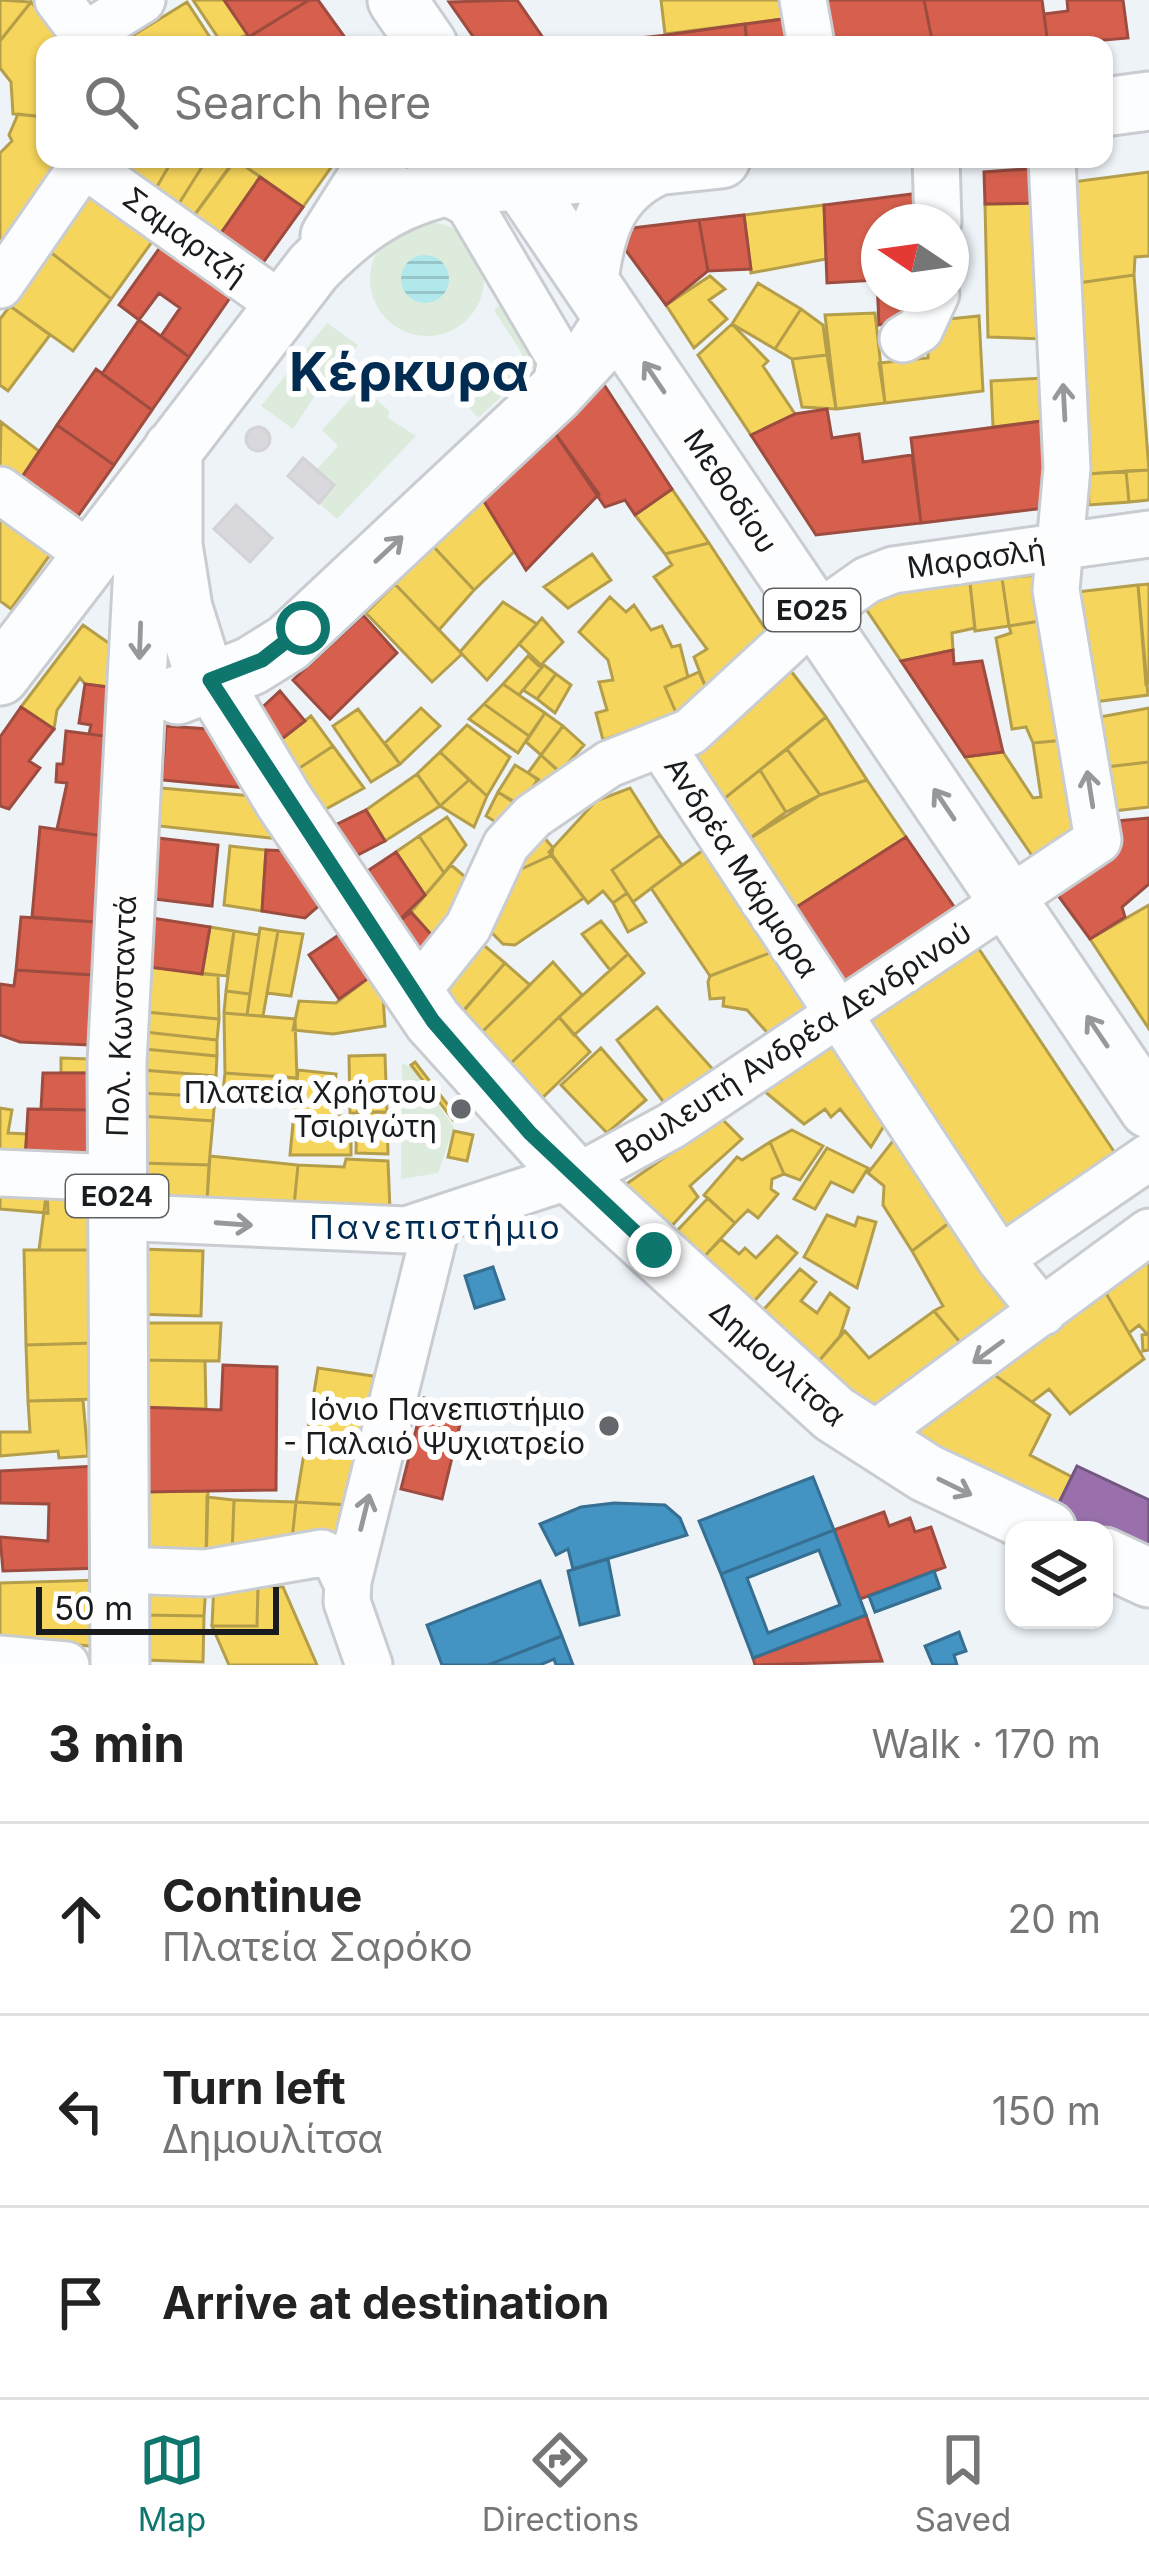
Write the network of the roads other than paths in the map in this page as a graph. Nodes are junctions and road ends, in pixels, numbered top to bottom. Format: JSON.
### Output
{"nodes":[{"id":1,"x":142,"y":0,"type":"edge"},
{"id":2,"x":397,"y":0,"type":"edge"},
{"id":3,"x":803,"y":0,"type":"edge"},
{"id":4,"x":79,"y":26,"type":"edge"},
{"id":5,"x":422,"y":36,"type":"edge"},
{"id":6,"x":809,"y":36,"type":"edge"},
{"id":7,"x":1149,"y":101,"type":"edge"},
{"id":8,"x":1113,"y":106,"type":"edge"},
{"id":9,"x":82,"y":168,"type":"edge"},
{"id":10,"x":94,"y":168,"type":"edge"},
{"id":11,"x":374,"y":168,"type":"edge"},
{"id":12,"x":584,"y":168,"type":"edge"},
{"id":13,"x":651,"y":168,"type":"edge"},
{"id":14,"x":936,"y":168,"type":"edge"},
{"id":15,"x":1052,"y":168,"type":"edge"},
{"id":16,"x":513,"y":170,"type":"edge"},
{"id":17,"x":442,"y":189,"type":"junction"},
{"id":18,"x":937,"y":204,"type":"edge"},
{"id":19,"x":0,"y":285,"type":"edge"},
{"id":20,"x":602,"y":300,"type":"junction"},
{"id":21,"x":286,"y":304,"type":"junction"},
{"id":22,"x":928,"y":312,"type":"edge"},
{"id":23,"x":903,"y":339,"type":"dead end"},
{"id":24,"x":554,"y":394,"type":"junction"},
{"id":25,"x":160,"y":466,"type":"junction"},
{"id":26,"x":0,"y":490,"type":"edge"},
{"id":27,"x":1149,"y":534,"type":"edge"},
{"id":28,"x":1062,"y":546,"type":"junction"},
{"id":29,"x":90,"y":555,"type":"junction"},
{"id":30,"x":183,"y":608,"type":"junction"},
{"id":31,"x":816,"y":616,"type":"junction"},
{"id":32,"x":303,"y":628,"type":"junction"},
{"id":33,"x":0,"y":676,"type":"edge"},
{"id":34,"x":210,"y":680,"type":"junction"},
{"id":35,"x":136,"y":727,"type":"junction"},
{"id":36,"x":661,"y":745,"type":"junction"},
{"id":37,"x":1010,"y":901,"type":"junction"},
{"id":38,"x":431,"y":998,"type":"junction"},
{"id":39,"x":839,"y":1015,"type":"junction"},
{"id":40,"x":1149,"y":1109,"type":"edge"},
{"id":41,"x":1149,"y":1157,"type":"edge"},
{"id":42,"x":0,"y":1173,"type":"edge"},
{"id":43,"x":573,"y":1176,"type":"junction"},
{"id":44,"x":117,"y":1197,"type":"junction"},
{"id":45,"x":437,"y":1223,"type":"junction"},
{"id":46,"x":1149,"y":1232,"type":"edge"},
{"id":47,"x":1000,"y":1259,"type":"junction"},
{"id":48,"x":1043,"y":1312,"type":"junction"},
{"id":49,"x":868,"y":1439,"type":"junction"},
{"id":50,"x":1029,"y":1521,"type":"edge"},
{"id":51,"x":1113,"y":1561,"type":"edge"},
{"id":52,"x":120,"y":1570,"type":"junction"},
{"id":53,"x":1149,"y":1578,"type":"edge"},
{"id":54,"x":347,"y":1583,"type":"junction"},
{"id":55,"x":0,"y":1659,"type":"edge"},
{"id":56,"x":66,"y":1665,"type":"edge"},
{"id":57,"x":120,"y":1665,"type":"edge"},
{"id":58,"x":369,"y":1665,"type":"edge"}],
"edges":[{"from":1,"to":4,"type":"street"},
{"from":2,"to":5,"type":"main road"},
{"from":3,"to":6,"type":"street"},
{"from":7,"to":8,"type":"main road"},
{"from":9,"to":19,"type":"street"},
{"from":10,"to":21,"type":"street","name":"Σαμαρτζή"},
{"from":11,"to":21,"type":"main road"},
{"from":12,"to":16,"type":"main road"},
{"from":13,"to":20,"type":"main road"},
{"from":14,"to":18,"type":"street"},
{"from":28,"to":15,"type":"street","one_way":true},
{"from":16,"to":17,"type":"main road"},
{"from":16,"to":20,"type":"main road","name":"Μεθοδίου"},
{"from":17,"to":21,"type":"main road"},
{"from":17,"to":24,"type":"street"},
{"from":20,"to":24,"type":"main road"},
{"from":31,"to":20,"type":"main road","name":"Μεθοδίου","number":"ΕΟ25","one_way":true},
{"from":21,"to":25,"type":"main road"},
{"from":22,"to":23,"type":"street"},
{"from":32,"to":24,"type":"main road","one_way":true},
{"from":25,"to":29,"type":"main road"},
{"from":25,"to":30,"type":"main road","name":"Δημουλίτσα"},
{"from":25,"to":35,"type":"main road","name":"Πολ. Κωνσταντά","number":"ΕΟ24","one_way":true},
{"from":26,"to":29,"type":"street"},
{"from":27,"to":28,"type":"street","name":"Μαρασλή"},
{"from":28,"to":31,"type":"street","name":"Μαρασλή"},
{"from":37,"to":28,"type":"street","name":"Βουλευτή Ανδρέα Δενδρινού","one_way":true},
{"from":29,"to":33,"type":"main road"},
{"from":30,"to":32,"type":"main road"},
{"from":30,"to":34,"type":"main road","name":"Δημουλίτσα"},
{"from":31,"to":36,"type":"street","name":"Μαρασλή"},
{"from":37,"to":31,"type":"main road","name":"Μεθοδίου","number":"ΕΟ25","one_way":true},
{"from":32,"to":34,"type":"main road"},
{"from":34,"to":35,"type":"main road"},
{"from":34,"to":38,"type":"main road","name":"Δημουλίτσα"},
{"from":35,"to":44,"type":"main road","name":"Πολ. Κωνσταντά","number":"ΕΟ24"},
{"from":36,"to":38,"type":"street","name":"Μαρασλή"},
{"from":36,"to":39,"type":"street","name":"Ανδρέα Μάρμορα"},
{"from":37,"to":39,"type":"street","name":"Βουλευτή Ανδρέα Δενδρινού"},
{"from":40,"to":37,"type":"main road","number":"ΕΟ25","one_way":true},
{"from":38,"to":43,"type":"main road","name":"Δημουλίτσα"},
{"from":39,"to":43,"type":"street","name":"Βουλευτή Ανδρέα Δενδρινού"},
{"from":39,"to":47,"type":"street","name":"Ανδρέα Μάρμορα"},
{"from":41,"to":47,"type":"street"},
{"from":42,"to":44,"type":"street","name":"Βουλευτή Ανδρέα Δενδρινού"},
{"from":43,"to":45,"type":"street","name":"Βουλευτή Ανδρέα Δενδρινού"},
{"from":43,"to":49,"type":"main road","name":"Δημουλίτσα"},
{"from":44,"to":45,"type":"street","name":"Βουλευτή Ανδρέα Δενδρινού","one_way":true},
{"from":44,"to":52,"type":"main road","name":"Πολ. Κωνσταντά","number":"ΕΟ24"},
{"from":54,"to":45,"type":"street","one_way":true},
{"from":46,"to":48,"type":"street"},
{"from":47,"to":48,"type":"street","name":"Ανδρέα Μάρμορα"},
{"from":48,"to":49,"type":"street","one_way":true},
{"from":49,"to":50,"type":"main road","name":"Δημουλίτσα","one_way":true},
{"from":51,"to":53,"type":"main road"},
{"from":52,"to":54,"type":"street"},
{"from":52,"to":57,"type":"main road","name":"Πολ. Κωνσταντά","number":"ΕΟ24"},
{"from":54,"to":58,"type":"street"},
{"from":55,"to":56,"type":"street"}]}
